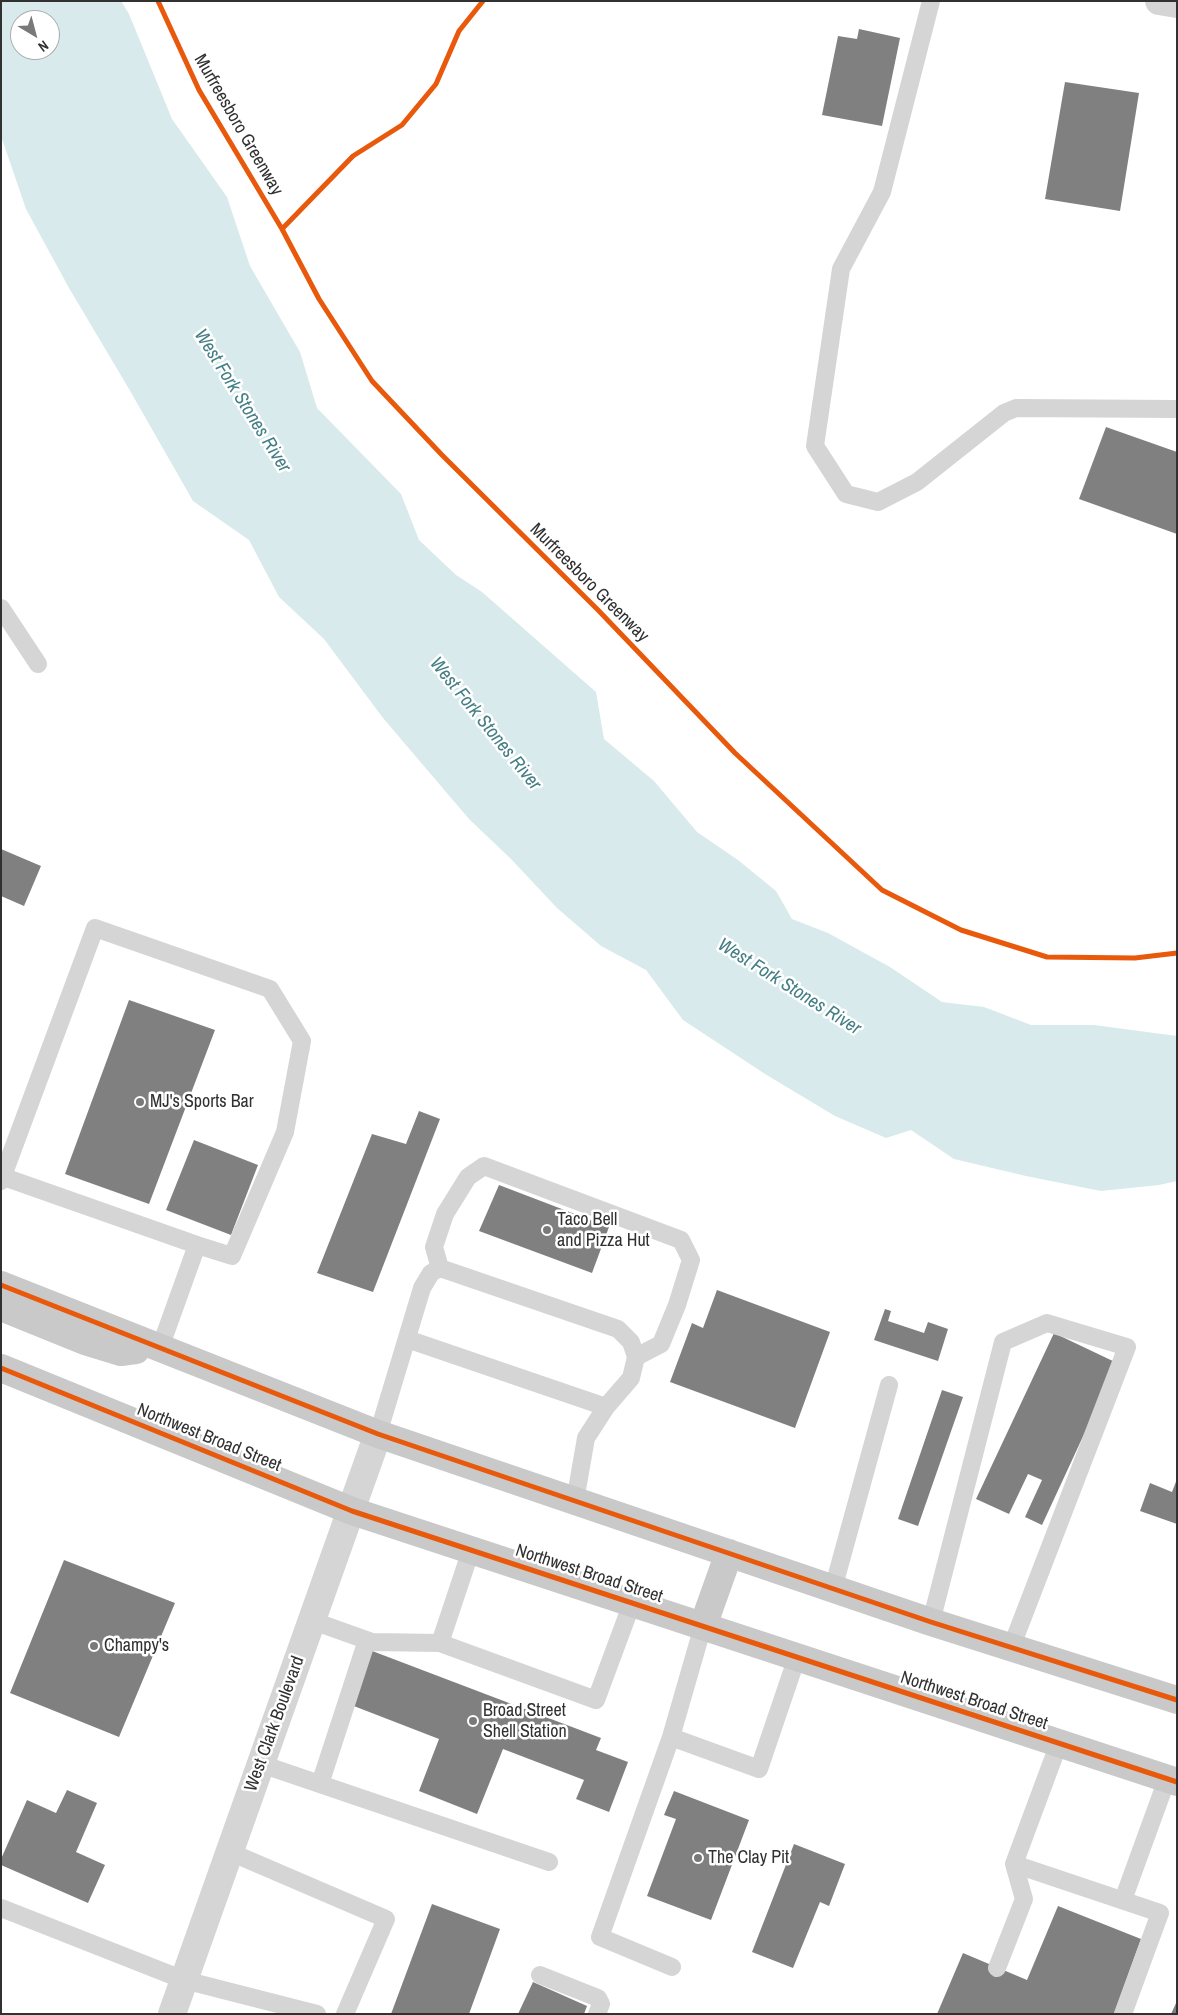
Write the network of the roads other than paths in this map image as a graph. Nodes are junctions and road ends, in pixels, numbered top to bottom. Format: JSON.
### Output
{"nodes":[{"id":1,"x":930,"y":1,"type":"edge"},
{"id":2,"x":1159,"y":1,"type":"edge"},
{"id":3,"x":1177,"y":4,"type":"edge"},
{"id":4,"x":1177,"y":409,"type":"edge"},
{"id":5,"x":1,"y":608,"type":"edge"},
{"id":6,"x":38,"y":664,"type":"dead end"},
{"id":7,"x":2,"y":1178,"type":"edge"},
{"id":8,"x":198,"y":1245,"type":"junction"},
{"id":9,"x":440,"y":1268,"type":"junction"},
{"id":10,"x":1,"y":1285,"type":"edge"},
{"id":11,"x":1,"y":1307,"type":"edge"},
{"id":12,"x":407,"y":1339,"type":"junction"},
{"id":13,"x":160,"y":1348,"type":"junction"},
{"id":14,"x":636,"y":1357,"type":"junction"},
{"id":15,"x":1,"y":1368,"type":"edge"},
{"id":16,"x":889,"y":1385,"type":"dead end"},
{"id":17,"x":606,"y":1407,"type":"junction"},
{"id":18,"x":378,"y":1434,"type":"junction"},
{"id":19,"x":575,"y":1501,"type":"junction"},
{"id":20,"x":352,"y":1511,"type":"junction"},
{"id":21,"x":471,"y":1550,"type":"junction"},
{"id":22,"x":729,"y":1553,"type":"junction"},
{"id":23,"x":834,"y":1589,"type":"junction"},
{"id":24,"x":632,"y":1603,"type":"junction"},
{"id":25,"x":313,"y":1621,"type":"junction"},
{"id":26,"x":931,"y":1622,"type":"junction"},
{"id":27,"x":703,"y":1626,"type":"junction"},
{"id":28,"x":367,"y":1640,"type":"junction"},
{"id":29,"x":440,"y":1643,"type":"junction"},
{"id":30,"x":1011,"y":1648,"type":"junction"},
{"id":31,"x":798,"y":1657,"type":"junction"},
{"id":32,"x":1177,"y":1700,"type":"edge"},
{"id":33,"x":671,"y":1737,"type":"junction"},
{"id":34,"x":1059,"y":1743,"type":"junction"},
{"id":35,"x":261,"y":1764,"type":"junction"},
{"id":36,"x":1172,"y":1780,"type":"edge"},
{"id":37,"x":320,"y":1784,"type":"junction"},
{"id":38,"x":230,"y":1852,"type":"junction"},
{"id":39,"x":549,"y":1862,"type":"dead end"},
{"id":40,"x":1014,"y":1864,"type":"junction"},
{"id":41,"x":1123,"y":1900,"type":"junction"},
{"id":42,"x":1,"y":1908,"type":"edge"},
{"id":43,"x":672,"y":1967,"type":"dead end"},
{"id":44,"x":997,"y":1968,"type":"dead end"},
{"id":45,"x":540,"y":1975,"type":"dead end"},
{"id":46,"x":184,"y":1980,"type":"junction"},
{"id":47,"x":172,"y":2014,"type":"edge"},
{"id":48,"x":318,"y":2014,"type":"edge"},
{"id":49,"x":345,"y":2014,"type":"edge"},
{"id":50,"x":597,"y":2014,"type":"edge"},
{"id":51,"x":1123,"y":2014,"type":"edge"}],
"edges":[{"from":1,"to":4,"type":"lane"},
{"from":2,"to":3,"type":"street"},
{"from":5,"to":6,"type":"lane"},
{"from":7,"to":8,"type":"lane"},
{"from":7,"to":8,"type":"lane"},
{"from":8,"to":13,"type":"lane"},
{"from":9,"to":12,"type":"lane"},
{"from":9,"to":14,"type":"lane"},
{"from":9,"to":14,"type":"lane"},
{"from":10,"to":13,"type":"main road"},
{"from":11,"to":13,"type":"main road"},
{"from":12,"to":17,"type":"lane"},
{"from":12,"to":18,"type":"lane"},
{"from":13,"to":18,"type":"main road"},
{"from":14,"to":17,"type":"lane"},
{"from":15,"to":20,"type":"main road","name":"Northwest Broad Street"},
{"from":16,"to":23,"type":"lane"},
{"from":17,"to":19,"type":"lane"},
{"from":18,"to":19,"type":"main road"},
{"from":18,"to":20,"type":"street","name":"West Clark Boulevard"},
{"from":19,"to":22,"type":"main road"},
{"from":20,"to":21,"type":"main road","name":"Northwest Broad Street"},
{"from":20,"to":25,"type":"street","name":"West Clark Boulevard"},
{"from":21,"to":24,"type":"main road","name":"Northwest Broad Street"},
{"from":21,"to":29,"type":"lane"},
{"from":22,"to":23,"type":"main road"},
{"from":22,"to":27,"type":"main road"},
{"from":23,"to":26,"type":"main road"},
{"from":24,"to":27,"type":"main road","name":"Northwest Broad Street"},
{"from":24,"to":29,"type":"lane"},
{"from":25,"to":28,"type":"lane"},
{"from":25,"to":35,"type":"street","name":"West Clark Boulevard"},
{"from":26,"to":30,"type":"main road"},
{"from":26,"to":30,"type":"lane"},
{"from":27,"to":31,"type":"main road","name":"Northwest Broad Street"},
{"from":27,"to":33,"type":"lane"},
{"from":28,"to":29,"type":"lane"},
{"from":28,"to":37,"type":"lane"},
{"from":30,"to":32,"type":"main road"},
{"from":31,"to":33,"type":"lane"},
{"from":31,"to":34,"type":"main road","name":"Northwest Broad Street"},
{"from":33,"to":43,"type":"lane"},
{"from":34,"to":36,"type":"main road","name":"Northwest Broad Street"},
{"from":34,"to":40,"type":"lane"},
{"from":35,"to":37,"type":"lane"},
{"from":35,"to":38,"type":"street","name":"West Clark Boulevard"},
{"from":36,"to":41,"type":"lane"},
{"from":37,"to":39,"type":"lane"},
{"from":38,"to":46,"type":"street","name":"West Clark Boulevard"},
{"from":38,"to":49,"type":"lane"},
{"from":40,"to":41,"type":"lane"},
{"from":40,"to":44,"type":"lane"},
{"from":41,"to":51,"type":"lane"},
{"from":42,"to":46,"type":"lane"},
{"from":45,"to":50,"type":"lane"},
{"from":46,"to":47,"type":"street","name":"West Clark Boulevard"},
{"from":46,"to":48,"type":"lane"}]}
